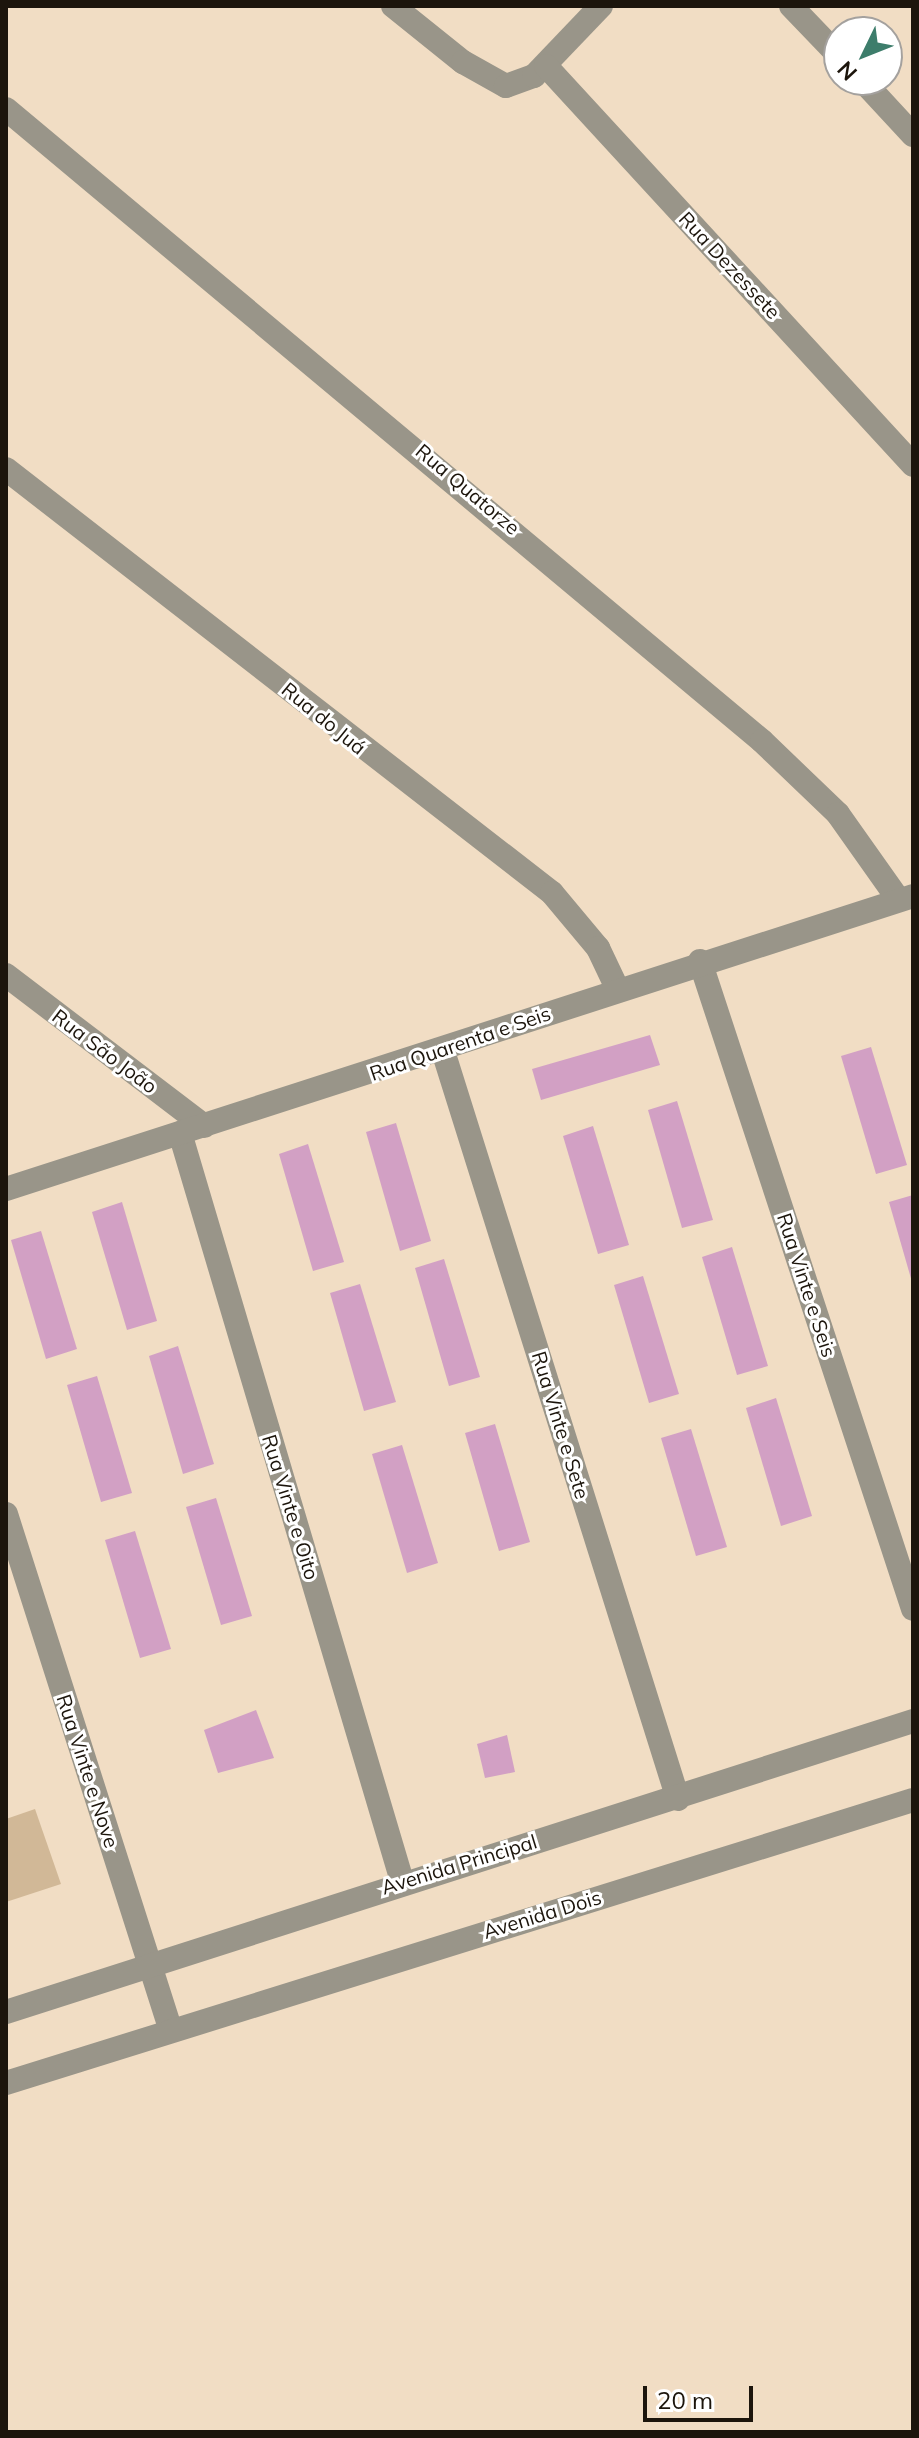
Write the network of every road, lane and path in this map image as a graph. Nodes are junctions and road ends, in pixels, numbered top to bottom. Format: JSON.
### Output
{"nodes":[{"id":1,"x":393,"y":6,"type":"edge"},
{"id":2,"x":601,"y":6,"type":"edge"},
{"id":3,"x":791,"y":6,"type":"edge"},
{"id":4,"x":823,"y":39,"type":"edge"},
{"id":5,"x":546,"y":66,"type":"junction"},
{"id":6,"x":877,"y":96,"type":"edge"},
{"id":7,"x":6,"y":109,"type":"edge"},
{"id":8,"x":913,"y":135,"type":"edge"},
{"id":9,"x":913,"y":465,"type":"edge"},
{"id":10,"x":6,"y":469,"type":"edge"},
{"id":11,"x":906,"y":898,"type":"edge"},
{"id":12,"x":700,"y":961,"type":"junction"},
{"id":13,"x":6,"y":975,"type":"edge"},
{"id":14,"x":617,"y":988,"type":"junction"},
{"id":15,"x":443,"y":1051,"type":"junction"},
{"id":16,"x":204,"y":1126,"type":"junction"},
{"id":17,"x":180,"y":1133,"type":"junction"},
{"id":18,"x":6,"y":1189,"type":"edge"},
{"id":19,"x":6,"y":1514,"type":"edge"},
{"id":20,"x":913,"y":1609,"type":"edge"},
{"id":21,"x":913,"y":1721,"type":"edge"},
{"id":22,"x":678,"y":1799,"type":"junction"},
{"id":23,"x":913,"y":1800,"type":"edge"},
{"id":24,"x":402,"y":1881,"type":"junction"},
{"id":25,"x":149,"y":1965,"type":"junction"},
{"id":26,"x":6,"y":2012,"type":"edge"},
{"id":27,"x":170,"y":2028,"type":"junction"},
{"id":28,"x":6,"y":2083,"type":"edge"}],
"edges":[{"from":1,"to":5,"type":"street"},
{"from":2,"to":5,"type":"street"},
{"from":3,"to":4,"type":"street"},
{"from":5,"to":9,"type":"street","name":"Rua Dezessete"},
{"from":6,"to":8,"type":"street"},
{"from":7,"to":11,"type":"street","name":"Rua Quatorze"},
{"from":10,"to":14,"type":"street","name":"Rua do Juá"},
{"from":11,"to":12,"type":"street","name":"Rua Quarenta e Seis"},
{"from":12,"to":14,"type":"street","name":"Rua Quarenta e Seis"},
{"from":12,"to":20,"type":"street","name":"Rua Vinte e Seis"},
{"from":13,"to":16,"type":"street","name":"Rua São João"},
{"from":14,"to":15,"type":"street","name":"Rua Quarenta e Seis"},
{"from":15,"to":16,"type":"street","name":"Rua Quarenta e Seis"},
{"from":15,"to":22,"type":"street","name":"Rua Vinte e Sete"},
{"from":16,"to":17,"type":"street","name":"Rua Quarenta e Seis"},
{"from":17,"to":18,"type":"street","name":"Rua Quarenta e Seis"},
{"from":17,"to":24,"type":"street","name":"Rua Vinte e Oito"},
{"from":19,"to":25,"type":"street","name":"Rua Vinte e Nove"},
{"from":21,"to":22,"type":"street","name":"Avenida Principal"},
{"from":22,"to":24,"type":"street","name":"Avenida Principal"},
{"from":23,"to":27,"type":"street","name":"Avenida Dois"},
{"from":24,"to":25,"type":"street","name":"Avenida Principal"},
{"from":25,"to":26,"type":"street","name":"Avenida Principal"},
{"from":25,"to":27,"type":"street","name":"Rua Vinte e Nove"},
{"from":27,"to":28,"type":"street","name":"Avenida Dois"}]}
